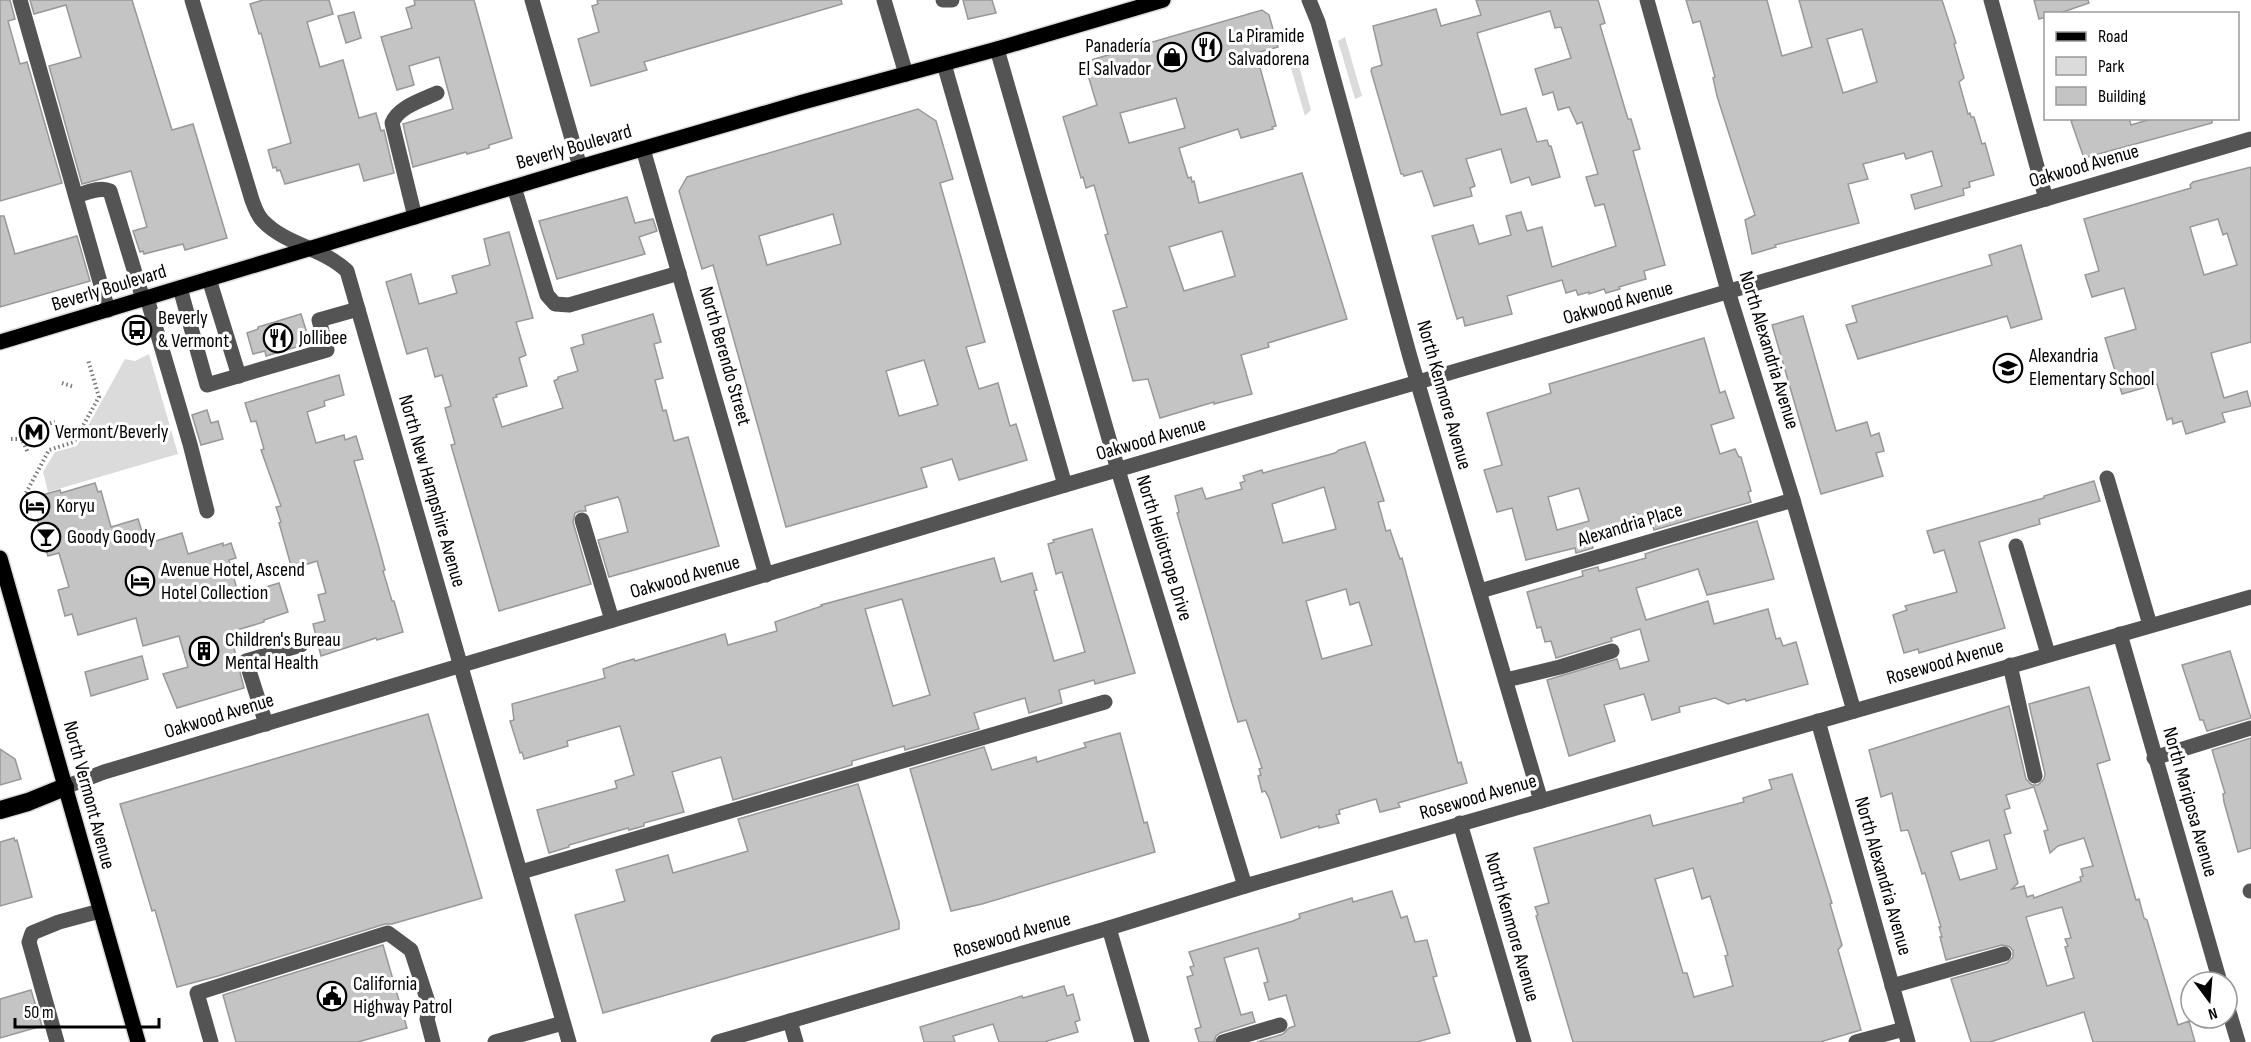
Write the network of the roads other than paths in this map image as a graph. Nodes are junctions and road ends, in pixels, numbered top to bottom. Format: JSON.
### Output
{"nodes":[{"id":1,"x":20,"y":0,"type":"edge"},
{"id":2,"x":192,"y":0,"type":"edge"},
{"id":3,"x":531,"y":0,"type":"edge"},
{"id":4,"x":884,"y":0,"type":"edge"},
{"id":5,"x":943,"y":0,"type":"edge"},
{"id":6,"x":952,"y":0,"type":"edge"},
{"id":7,"x":1163,"y":0,"type":"edge"},
{"id":8,"x":1309,"y":0,"type":"edge"},
{"id":9,"x":1647,"y":0,"type":"edge"},
{"id":10,"x":1990,"y":0,"type":"edge"},
{"id":11,"x":997,"y":49,"type":"junction"},
{"id":12,"x":944,"y":64,"type":"junction"},
{"id":13,"x":906,"y":74,"type":"junction"},
{"id":14,"x":436,"y":93,"type":"dead end"},
{"id":15,"x":2251,"y":139,"type":"edge"},
{"id":16,"x":643,"y":149,"type":"junction"},
{"id":17,"x":580,"y":167,"type":"junction"},
{"id":18,"x":514,"y":187,"type":"junction"},
{"id":19,"x":76,"y":196,"type":"junction"},
{"id":20,"x":2046,"y":199,"type":"junction"},
{"id":21,"x":415,"y":217,"type":"junction"},
{"id":22,"x":311,"y":249,"type":"junction"},
{"id":23,"x":679,"y":273,"type":"junction"},
{"id":24,"x":209,"y":279,"type":"junction"},
{"id":25,"x":180,"y":288,"type":"junction"},
{"id":26,"x":1728,"y":291,"type":"junction"},
{"id":27,"x":145,"y":299,"type":"junction"},
{"id":28,"x":358,"y":309,"type":"junction"},
{"id":29,"x":108,"y":310,"type":"junction"},
{"id":30,"x":0,"y":342,"type":"edge"},
{"id":31,"x":239,"y":376,"type":"junction"},
{"id":32,"x":1419,"y":384,"type":"junction"},
{"id":33,"x":1118,"y":470,"type":"junction"},
{"id":34,"x":2107,"y":478,"type":"dead end"},
{"id":35,"x":1065,"y":485,"type":"junction"},
{"id":36,"x":1792,"y":500,"type":"junction"},
{"id":37,"x":207,"y":511,"type":"dead end"},
{"id":38,"x":582,"y":520,"type":"dead end"},
{"id":39,"x":2016,"y":546,"type":"dead end"},
{"id":40,"x":0,"y":558,"type":"edge"},
{"id":41,"x":766,"y":575,"type":"junction"},
{"id":42,"x":1480,"y":591,"type":"junction"},
{"id":43,"x":2251,"y":597,"type":"edge"},
{"id":44,"x":612,"y":620,"type":"junction"},
{"id":45,"x":2150,"y":625,"type":"junction"},
{"id":46,"x":2120,"y":634,"type":"junction"},
{"id":47,"x":301,"y":645,"type":"dead end"},
{"id":48,"x":1612,"y":651,"type":"dead end"},
{"id":49,"x":2048,"y":654,"type":"junction"},
{"id":50,"x":461,"y":665,"type":"junction"},
{"id":51,"x":2010,"y":665,"type":"junction"},
{"id":52,"x":1506,"y":680,"type":"junction"},
{"id":53,"x":1105,"y":702,"type":"dead end"},
{"id":54,"x":1854,"y":711,"type":"junction"},
{"id":55,"x":1818,"y":721,"type":"junction"},
{"id":56,"x":266,"y":724,"type":"junction"},
{"id":57,"x":2251,"y":728,"type":"edge"},
{"id":58,"x":2154,"y":758,"type":"junction"},
{"id":59,"x":2035,"y":776,"type":"dead end"},
{"id":60,"x":65,"y":787,"type":"junction"},
{"id":61,"x":1541,"y":801,"type":"junction"},
{"id":62,"x":0,"y":810,"type":"edge"},
{"id":63,"x":1460,"y":824,"type":"junction"},
{"id":64,"x":520,"y":872,"type":"junction"},
{"id":65,"x":1245,"y":886,"type":"junction"},
{"id":66,"x":100,"y":911,"type":"junction"},
{"id":67,"x":1109,"y":928,"type":"junction"},
{"id":68,"x":2004,"y":954,"type":"dead end"},
{"id":69,"x":2216,"y":970,"type":"edge"},
{"id":70,"x":1892,"y":986,"type":"junction"},
{"id":71,"x":790,"y":1021,"type":"junction"},
{"id":72,"x":563,"y":1023,"type":"junction"},
{"id":73,"x":1280,"y":1025,"type":"dead end"},
{"id":74,"x":1906,"y":1036,"type":"edge"},
{"id":75,"x":57,"y":1042,"type":"edge"},
{"id":76,"x":138,"y":1042,"type":"edge"},
{"id":77,"x":211,"y":1042,"type":"edge"},
{"id":78,"x":433,"y":1042,"type":"edge"},
{"id":79,"x":495,"y":1042,"type":"edge"},
{"id":80,"x":569,"y":1042,"type":"edge"},
{"id":81,"x":718,"y":1042,"type":"edge"},
{"id":82,"x":796,"y":1042,"type":"edge"},
{"id":83,"x":1142,"y":1042,"type":"edge"},
{"id":84,"x":1223,"y":1042,"type":"edge"},
{"id":85,"x":1524,"y":1042,"type":"edge"},
{"id":86,"x":1856,"y":1042,"type":"edge"}],
"edges":[{"from":1,"to":19,"type":"street"},
{"from":2,"to":22,"type":"street","name":"North New Hampshire Avenue"},
{"from":3,"to":17,"type":"street"},
{"from":4,"to":13,"type":"street"},
{"from":5,"to":6,"type":"street"},
{"from":7,"to":11,"type":"main road","name":"Beverly Boulevard"},
{"from":8,"to":32,"type":"street","name":"North Kenmore Avenue"},
{"from":9,"to":26,"type":"street","name":"North Alexandria Avenue"},
{"from":10,"to":20,"type":"street"},
{"from":11,"to":12,"type":"main road","name":"Beverly Boulevard"},
{"from":11,"to":33,"type":"street","name":"North Heliotrope Drive"},
{"from":12,"to":13,"type":"main road","name":"Beverly Boulevard"},
{"from":12,"to":35,"type":"street"},
{"from":13,"to":16,"type":"main road","name":"Beverly Boulevard"},
{"from":14,"to":21,"type":"street"},
{"from":15,"to":20,"type":"street","name":"Oakwood Avenue"},
{"from":16,"to":17,"type":"main road","name":"Beverly Boulevard"},
{"from":16,"to":23,"type":"street","name":"North Berendo Street"},
{"from":17,"to":18,"type":"main road","name":"Beverly Boulevard"},
{"from":18,"to":21,"type":"main road","name":"Beverly Boulevard"},
{"from":18,"to":23,"type":"street"},
{"from":19,"to":27,"type":"street"},
{"from":19,"to":29,"type":"street"},
{"from":20,"to":26,"type":"street","name":"Oakwood Avenue"},
{"from":21,"to":22,"type":"main road","name":"Beverly Boulevard"},
{"from":22,"to":24,"type":"main road","name":"Beverly Boulevard"},
{"from":22,"to":28,"type":"street","name":"North New Hampshire Avenue"},
{"from":23,"to":41,"type":"street","name":"North Berendo Street"},
{"from":24,"to":25,"type":"main road","name":"Beverly Boulevard"},
{"from":24,"to":31,"type":"street"},
{"from":25,"to":27,"type":"main road","name":"Beverly Boulevard"},
{"from":25,"to":31,"type":"street"},
{"from":26,"to":32,"type":"street","name":"Oakwood Avenue"},
{"from":26,"to":36,"type":"street","name":"North Alexandria Avenue"},
{"from":27,"to":29,"type":"main road","name":"Beverly Boulevard"},
{"from":27,"to":37,"type":"street"},
{"from":28,"to":31,"type":"street"},
{"from":28,"to":50,"type":"street","name":"North New Hampshire Avenue"},
{"from":29,"to":30,"type":"main road","name":"Beverly Boulevard"},
{"from":32,"to":33,"type":"street","name":"Oakwood Avenue"},
{"from":32,"to":42,"type":"street","name":"North Kenmore Avenue"},
{"from":33,"to":35,"type":"street","name":"Oakwood Avenue"},
{"from":33,"to":65,"type":"street","name":"North Heliotrope Drive"},
{"from":34,"to":45,"type":"street"},
{"from":35,"to":41,"type":"street","name":"Oakwood Avenue"},
{"from":36,"to":42,"type":"street","name":"Alexandria Place"},
{"from":36,"to":54,"type":"street","name":"North Alexandria Avenue"},
{"from":38,"to":44,"type":"street"},
{"from":39,"to":49,"type":"street"},
{"from":40,"to":60,"type":"main road","name":"North Vermont Avenue"},
{"from":41,"to":44,"type":"street","name":"Oakwood Avenue"},
{"from":42,"to":52,"type":"street","name":"North Kenmore Avenue"},
{"from":43,"to":45,"type":"street","name":"Rosewood Avenue"},
{"from":44,"to":50,"type":"street","name":"Oakwood Avenue"},
{"from":45,"to":46,"type":"street","name":"Rosewood Avenue"},
{"from":46,"to":49,"type":"street","name":"Rosewood Avenue"},
{"from":46,"to":58,"type":"street","name":"North Mariposa Avenue"},
{"from":47,"to":56,"type":"street"},
{"from":48,"to":52,"type":"street"},
{"from":49,"to":51,"type":"street","name":"Rosewood Avenue"},
{"from":50,"to":56,"type":"street","name":"Oakwood Avenue"},
{"from":50,"to":64,"type":"street","name":"North New Hampshire Avenue"},
{"from":51,"to":54,"type":"street","name":"Rosewood Avenue"},
{"from":51,"to":59,"type":"street"},
{"from":52,"to":61,"type":"street","name":"North Kenmore Avenue"},
{"from":53,"to":64,"type":"street"},
{"from":54,"to":55,"type":"street","name":"Rosewood Avenue"},
{"from":55,"to":61,"type":"street","name":"Rosewood Avenue"},
{"from":55,"to":70,"type":"street","name":"North Alexandria Avenue"},
{"from":56,"to":60,"type":"street","name":"Oakwood Avenue"},
{"from":57,"to":58,"type":"street"},
{"from":58,"to":69,"type":"street","name":"North Mariposa Avenue"},
{"from":60,"to":62,"type":"highway"},
{"from":60,"to":66,"type":"main road","name":"North Vermont Avenue"},
{"from":61,"to":63,"type":"street","name":"Rosewood Avenue"},
{"from":63,"to":65,"type":"street","name":"Rosewood Avenue"},
{"from":63,"to":85,"type":"street","name":"North Kenmore Avenue"},
{"from":64,"to":72,"type":"street","name":"North New Hampshire Avenue"},
{"from":65,"to":67,"type":"street","name":"Rosewood Avenue"},
{"from":66,"to":75,"type":"street"},
{"from":66,"to":76,"type":"main road","name":"North Vermont Avenue"},
{"from":67,"to":71,"type":"street","name":"Rosewood Avenue"},
{"from":67,"to":83,"type":"street"},
{"from":68,"to":70,"type":"street"},
{"from":70,"to":74,"type":"street","name":"North Alexandria Avenue"},
{"from":71,"to":81,"type":"street","name":"Rosewood Avenue"},
{"from":71,"to":82,"type":"street"},
{"from":72,"to":79,"type":"street"},
{"from":72,"to":80,"type":"street","name":"North New Hampshire Avenue"},
{"from":73,"to":84,"type":"street"},
{"from":74,"to":86,"type":"street"},
{"from":77,"to":78,"type":"street"}]}
